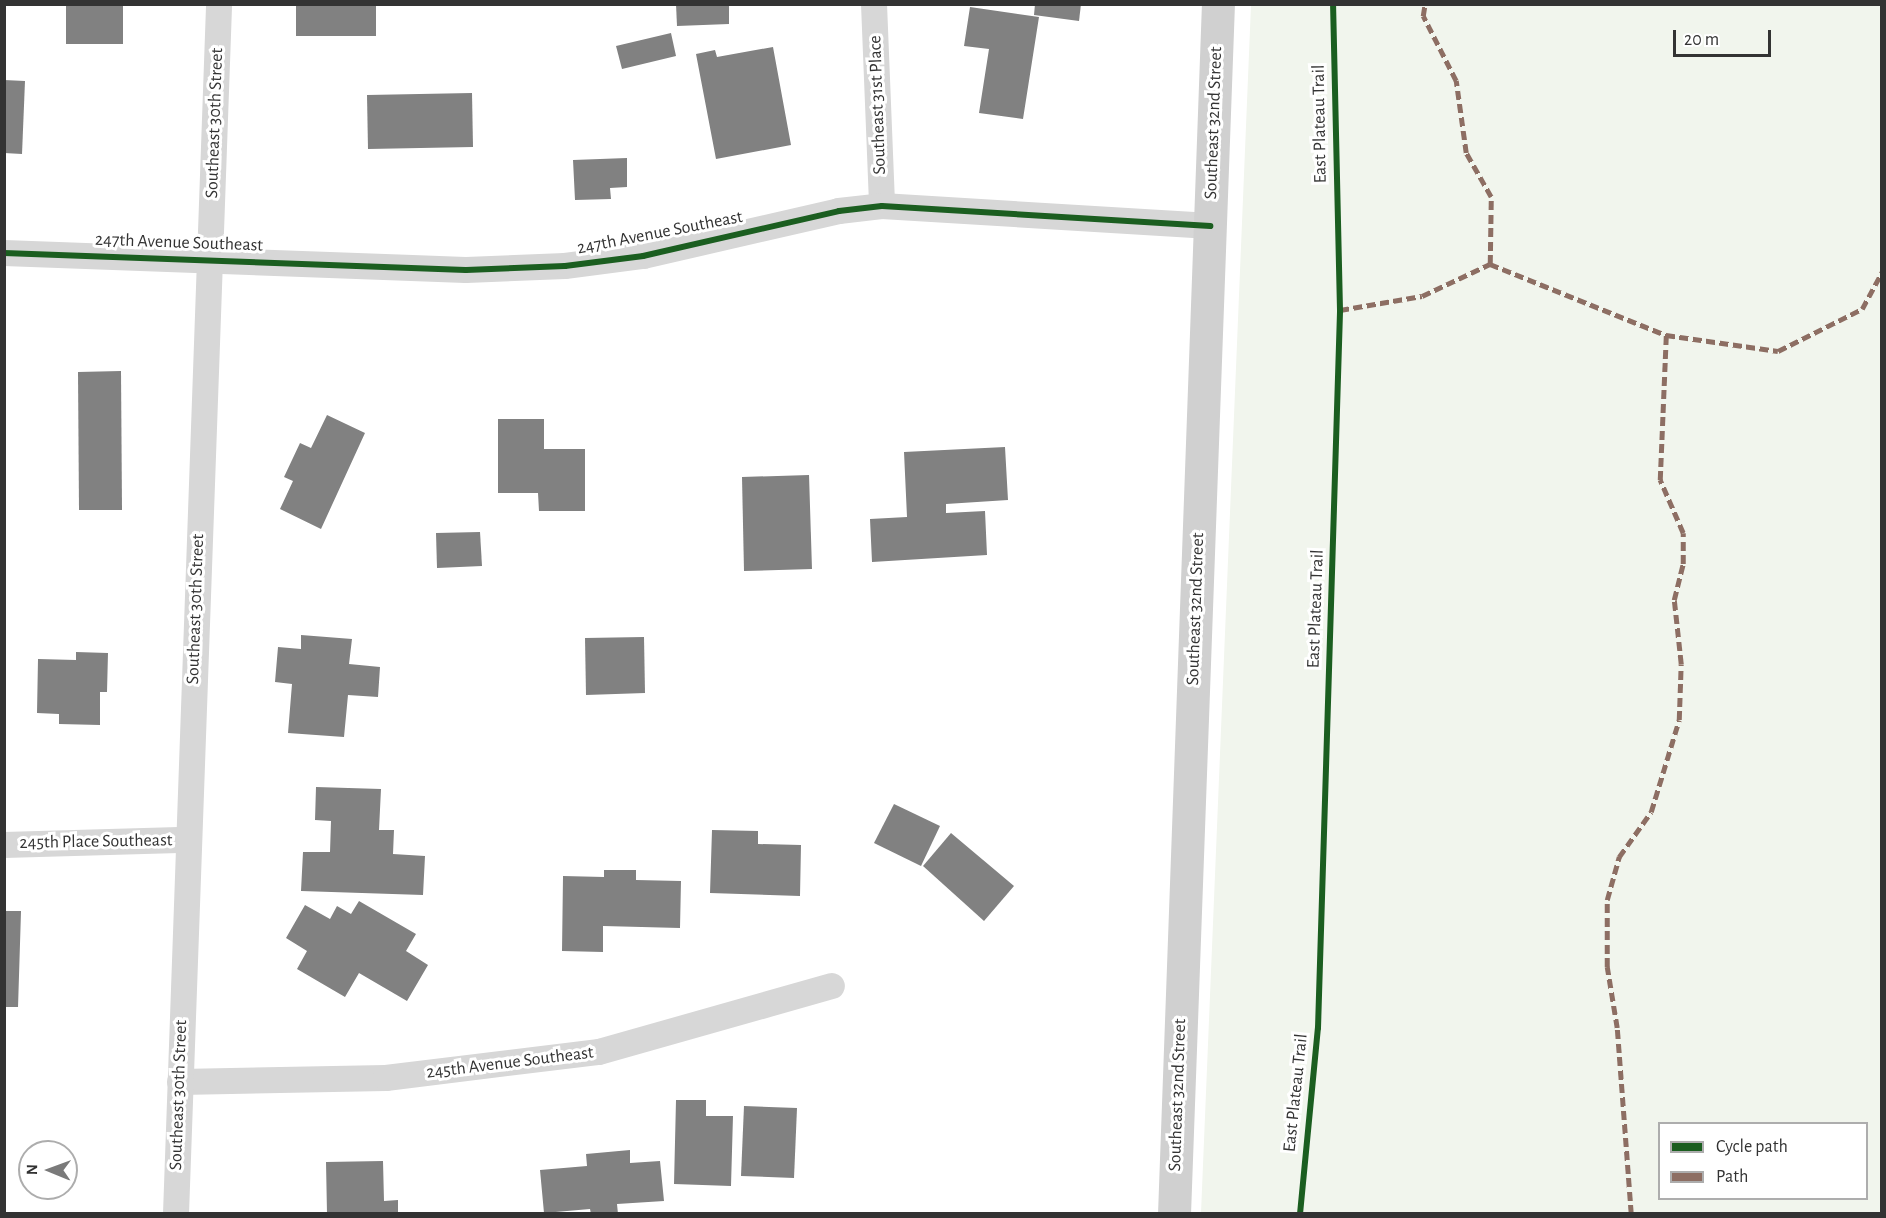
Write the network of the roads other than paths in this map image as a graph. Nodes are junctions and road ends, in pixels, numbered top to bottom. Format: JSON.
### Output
{"nodes":[{"id":1,"x":219,"y":4,"type":"edge"},
{"id":2,"x":874,"y":4,"type":"edge"},
{"id":3,"x":1218,"y":4,"type":"edge"},
{"id":4,"x":882,"y":206,"type":"junction"},
{"id":5,"x":1210,"y":226,"type":"junction"},
{"id":6,"x":4,"y":253,"type":"edge"},
{"id":7,"x":209,"y":258,"type":"junction"},
{"id":8,"x":188,"y":840,"type":"junction"},
{"id":9,"x":4,"y":845,"type":"edge"},
{"id":10,"x":832,"y":986,"type":"dead end"},
{"id":11,"x":180,"y":1082,"type":"junction"},
{"id":12,"x":176,"y":1214,"type":"edge"},
{"id":13,"x":1173,"y":1214,"type":"edge"}],
"edges":[{"from":1,"to":7,"type":"street","name":"Southeast 30th Street"},
{"from":2,"to":4,"type":"street","name":"Southeast 31st Place"},
{"from":3,"to":5,"type":"street","name":"Southeast 32nd Street"},
{"from":4,"to":5,"type":"street","name":"247th Avenue Southeast"},
{"from":4,"to":7,"type":"street","name":"247th Avenue Southeast"},
{"from":5,"to":13,"type":"street","name":"Southeast 32nd Street"},
{"from":6,"to":7,"type":"street","name":"247th Avenue Southeast"},
{"from":7,"to":8,"type":"street","name":"Southeast 30th Street"},
{"from":8,"to":9,"type":"street","name":"245th Place Southeast"},
{"from":8,"to":11,"type":"street","name":"Southeast 30th Street"},
{"from":10,"to":11,"type":"street","name":"245th Avenue Southeast"},
{"from":11,"to":12,"type":"street","name":"Southeast 30th Street"}]}
